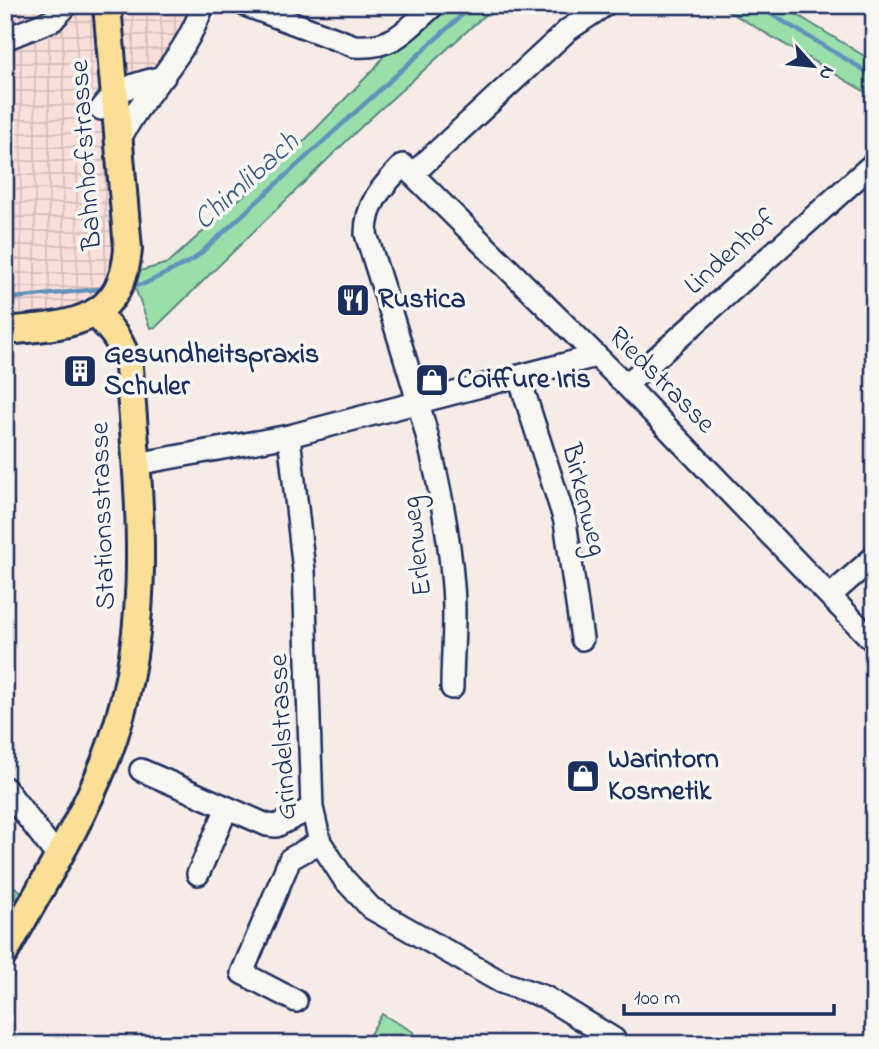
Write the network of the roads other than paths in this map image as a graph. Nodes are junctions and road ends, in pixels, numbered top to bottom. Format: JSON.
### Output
{"nodes":[{"id":1,"x":67,"y":5,"type":"edge"},
{"id":2,"x":92,"y":5,"type":"edge"},
{"id":3,"x":107,"y":5,"type":"edge"},
{"id":4,"x":203,"y":5,"type":"edge"},
{"id":5,"x":246,"y":5,"type":"edge"},
{"id":6,"x":434,"y":5,"type":"edge"},
{"id":7,"x":606,"y":5,"type":"edge"},
{"id":8,"x":5,"y":39,"type":"edge"},
{"id":9,"x":111,"y":52,"type":"junction"},
{"id":10,"x":142,"y":91,"type":"junction"},
{"id":11,"x":104,"y":97,"type":"junction"},
{"id":12,"x":119,"y":141,"type":"junction"},
{"id":13,"x":874,"y":163,"type":"edge"},
{"id":14,"x":408,"y":169,"type":"junction"},
{"id":15,"x":108,"y":292,"type":"junction"},
{"id":16,"x":5,"y":331,"type":"edge"},
{"id":17,"x":596,"y":356,"type":"junction"},
{"id":18,"x":519,"y":377,"type":"junction"},
{"id":19,"x":626,"y":385,"type":"junction"},
{"id":20,"x":419,"y":400,"type":"junction"},
{"id":21,"x":289,"y":436,"type":"junction"},
{"id":22,"x":136,"y":464,"type":"junction"},
{"id":23,"x":874,"y":557,"type":"edge"},
{"id":24,"x":831,"y":595,"type":"junction"},
{"id":25,"x":582,"y":639,"type":"dead end"},
{"id":26,"x":874,"y":642,"type":"edge"},
{"id":27,"x":452,"y":688,"type":"dead end"},
{"id":28,"x":141,"y":770,"type":"dead end"},
{"id":29,"x":5,"y":788,"type":"edge"},
{"id":30,"x":227,"y":808,"type":"junction"},
{"id":31,"x":312,"y":808,"type":"junction"},
{"id":32,"x":320,"y":842,"type":"junction"},
{"id":33,"x":61,"y":855,"type":"junction"},
{"id":34,"x":198,"y":874,"type":"dead end"},
{"id":35,"x":5,"y":952,"type":"edge"},
{"id":36,"x":296,"y":1001,"type":"dead end"},
{"id":37,"x":614,"y":1039,"type":"dead end"}],
"edges":[{"from":1,"to":8,"type":"street"},
{"from":2,"to":11,"type":"main road","name":"Bahnhofstrasse"},
{"from":3,"to":9,"type":"main road","name":"Bahnhofstrasse"},
{"from":4,"to":10,"type":"street"},
{"from":5,"to":6,"type":"street"},
{"from":7,"to":14,"type":"street","name":"Erlenweg"},
{"from":9,"to":10,"type":"street"},
{"from":9,"to":11,"type":"main road","name":"Bahnhofstrasse"},
{"from":10,"to":11,"type":"street"},
{"from":10,"to":12,"type":"street"},
{"from":11,"to":12,"type":"main road","name":"Bahnhofstrasse"},
{"from":11,"to":15,"type":"main road","name":"Bahnhofstrasse"},
{"from":12,"to":15,"type":"main road","name":"Bahnhofstrasse"},
{"from":13,"to":19,"type":"street","name":"Lindenhof"},
{"from":14,"to":17,"type":"street","name":"Riedstrasse"},
{"from":14,"to":20,"type":"street","name":"Erlenweg"},
{"from":15,"to":16,"type":"main road"},
{"from":15,"to":22,"type":"main road","name":"Stationsstrasse"},
{"from":17,"to":18,"type":"street"},
{"from":17,"to":19,"type":"street","name":"Riedstrasse"},
{"from":18,"to":20,"type":"street"},
{"from":18,"to":25,"type":"street","name":"Birkenweg"},
{"from":19,"to":24,"type":"street","name":"Riedstrasse"},
{"from":20,"to":21,"type":"street"},
{"from":20,"to":27,"type":"street","name":"Erlenweg"},
{"from":21,"to":22,"type":"street"},
{"from":21,"to":31,"type":"street","name":"Grindelstrasse"},
{"from":22,"to":33,"type":"main road","name":"Stationsstrasse"},
{"from":23,"to":24,"type":"street"},
{"from":24,"to":26,"type":"street","name":"Riedstrasse"},
{"from":28,"to":30,"type":"street"},
{"from":29,"to":33,"type":"street"},
{"from":30,"to":31,"type":"street"},
{"from":30,"to":34,"type":"street"},
{"from":31,"to":32,"type":"street","name":"Grindelstrasse"},
{"from":32,"to":36,"type":"street"},
{"from":32,"to":37,"type":"street","name":"Grindelstrasse"},
{"from":33,"to":35,"type":"main road","name":"Stationsstrasse"}]}
